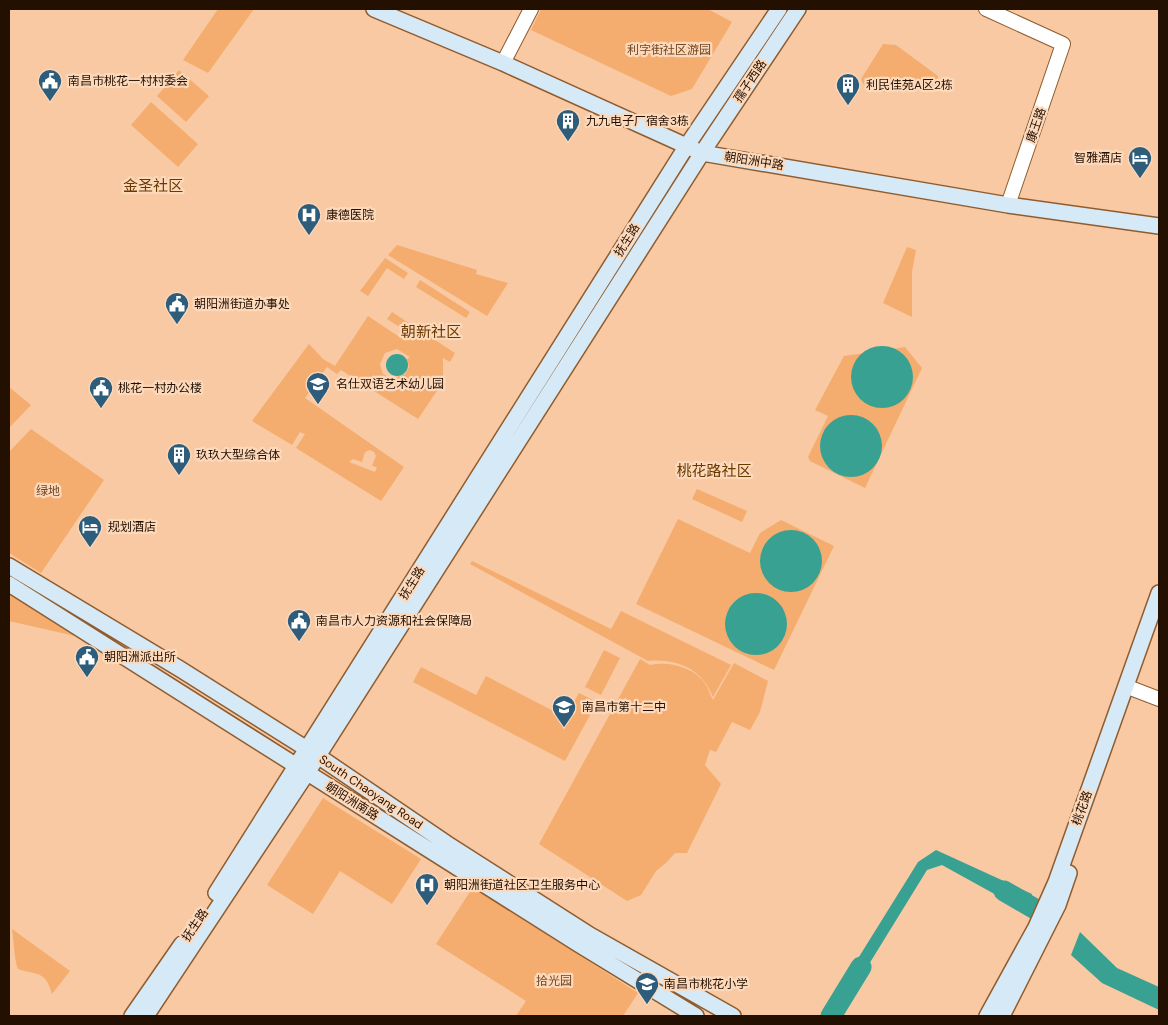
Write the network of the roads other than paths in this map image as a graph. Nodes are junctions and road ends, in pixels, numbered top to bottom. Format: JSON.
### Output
{"nodes":[{"id":1,"x":374,"y":9,"type":"edge"},
{"id":2,"x":531,"y":9,"type":"edge"},
{"id":3,"x":779,"y":9,"type":"edge"},
{"id":4,"x":798,"y":9,"type":"edge"},
{"id":5,"x":986,"y":9,"type":"edge"},
{"id":6,"x":503,"y":63,"type":"junction"},
{"id":7,"x":686,"y":147,"type":"junction"},
{"id":8,"x":702,"y":153,"type":"junction"},
{"id":9,"x":1008,"y":205,"type":"junction"},
{"id":10,"x":1159,"y":226,"type":"edge"},
{"id":11,"x":9,"y":566,"type":"edge"},
{"id":12,"x":9,"y":584,"type":"edge"},
{"id":13,"x":1159,"y":593,"type":"edge"},
{"id":14,"x":1159,"y":616,"type":"edge"},
{"id":15,"x":1133,"y":689,"type":"junction"},
{"id":16,"x":1159,"y":699,"type":"edge"},
{"id":17,"x":312,"y":752,"type":"junction"},
{"id":18,"x":302,"y":769,"type":"junction"},
{"id":19,"x":132,"y":1016,"type":"edge"},
{"id":20,"x":146,"y":1016,"type":"edge"},
{"id":21,"x":696,"y":1016,"type":"edge"},
{"id":22,"x":733,"y":1016,"type":"edge"},
{"id":23,"x":986,"y":1016,"type":"edge"},
{"id":24,"x":1002,"y":1016,"type":"edge"}],
"edges":[{"from":1,"to":6,"type":"main road","name":"朝阳洲中路"},
{"from":2,"to":6,"type":"street"},
{"from":3,"to":7,"type":"main road","name":"孺子西路"},
{"from":4,"to":8,"type":"main road","name":"孺子西路"},
{"from":5,"to":9,"type":"street","name":"康王路"},
{"from":6,"to":7,"type":"main road","name":"朝阳洲中路"},
{"from":7,"to":8,"type":"main road","name":"朝阳洲中路"},
{"from":7,"to":17,"type":"main road","name":"抚生路"},
{"from":8,"to":9,"type":"main road","name":"朝阳洲中路"},
{"from":8,"to":17,"type":"main road","name":"抚生路"},
{"from":9,"to":10,"type":"main road","name":"朝阳洲中路"},
{"from":11,"to":17,"type":"main road","name":"South Chaoyang Road"},
{"from":12,"to":18,"type":"main road","name":"朝阳洲南路"},
{"from":13,"to":23,"type":"main road","name":"桃花路"},
{"from":14,"to":15,"type":"main road","name":"桃花路"},
{"from":15,"to":16,"type":"street"},
{"from":15,"to":24,"type":"main road","name":"桃花路"},
{"from":17,"to":18,"type":"main road","name":"抚生路"},
{"from":17,"to":22,"type":"main road","name":"South Chaoyang Road"},
{"from":18,"to":19,"type":"main road","name":"抚生路"},
{"from":18,"to":20,"type":"main road","name":"抚生路"},
{"from":18,"to":21,"type":"main road","name":"朝阳洲南路"}]}
